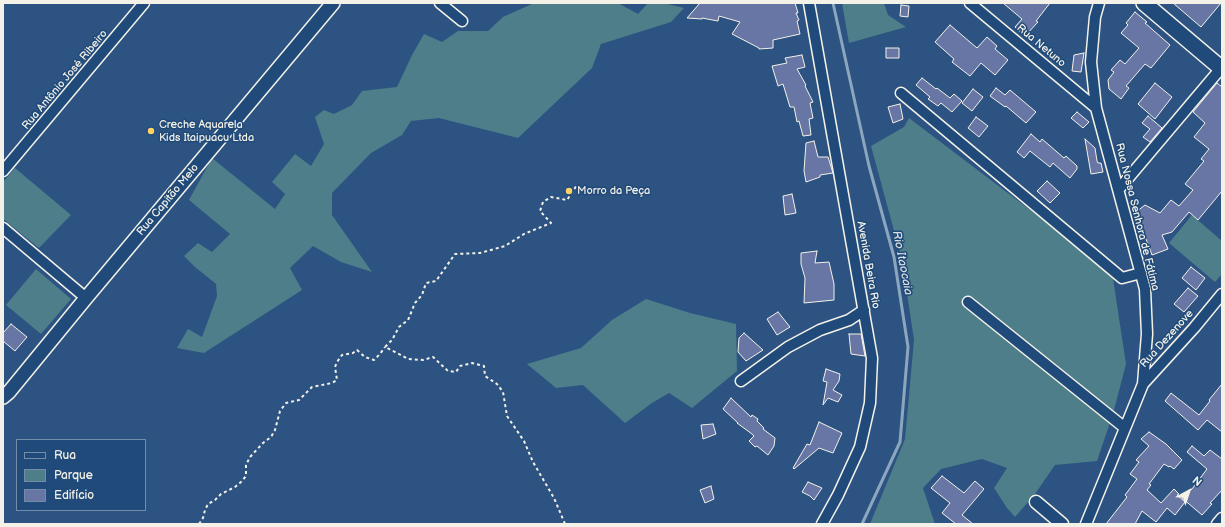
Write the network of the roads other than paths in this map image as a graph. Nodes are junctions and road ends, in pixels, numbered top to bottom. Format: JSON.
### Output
{"nodes":[{"id":1,"x":144,"y":3,"type":"edge"},
{"id":2,"x":333,"y":3,"type":"edge"},
{"id":3,"x":440,"y":3,"type":"edge"},
{"id":4,"x":809,"y":3,"type":"edge"},
{"id":5,"x":970,"y":3,"type":"edge"},
{"id":6,"x":1099,"y":3,"type":"edge"},
{"id":7,"x":1144,"y":3,"type":"edge"},
{"id":8,"x":462,"y":21,"type":"dead end"},
{"id":9,"x":1222,"y":68,"type":"edge"},
{"id":10,"x":901,"y":94,"type":"dead end"},
{"id":11,"x":1096,"y":108,"type":"junction"},
{"id":12,"x":3,"y":172,"type":"edge"},
{"id":13,"x":1118,"y":189,"type":"junction"},
{"id":14,"x":3,"y":228,"type":"edge"},
{"id":15,"x":1141,"y":273,"type":"junction"},
{"id":16,"x":1222,"y":294,"type":"edge"},
{"id":17,"x":86,"y":298,"type":"junction"},
{"id":18,"x":968,"y":302,"type":"dead end"},
{"id":19,"x":864,"y":310,"type":"junction"},
{"id":20,"x":740,"y":380,"type":"dead end"},
{"id":21,"x":1143,"y":384,"type":"junction"},
{"id":22,"x":3,"y":397,"type":"edge"},
{"id":23,"x":1125,"y":428,"type":"junction"},
{"id":24,"x":1036,"y":502,"type":"dead end"},
{"id":25,"x":1222,"y":518,"type":"edge"},
{"id":26,"x":822,"y":524,"type":"edge"},
{"id":27,"x":1062,"y":524,"type":"edge"},
{"id":28,"x":1086,"y":524,"type":"edge"},
{"id":29,"x":1217,"y":524,"type":"edge"}],
"edges":[{"from":1,"to":12,"type":"street","name":"Rua Antônio José Ribeiro"},
{"from":2,"to":17,"type":"main road","name":"Rua Capitão Melo"},
{"from":3,"to":8,"type":"street"},
{"from":4,"to":19,"type":"street","name":"Avenida Beira Rio"},
{"from":5,"to":11,"type":"street","name":"Rua Netuno"},
{"from":6,"to":11,"type":"street","name":"Rua Nossa Senhora de Fátima"},
{"from":7,"to":9,"type":"main road"},
{"from":9,"to":13,"type":"street"},
{"from":10,"to":15,"type":"street"},
{"from":11,"to":13,"type":"street","name":"Rua Nossa Senhora de Fátima"},
{"from":13,"to":15,"type":"street","name":"Rua Nossa Senhora de Fátima"},
{"from":14,"to":17,"type":"street"},
{"from":15,"to":21,"type":"street","name":"Rua Nossa Senhora de Fátima"},
{"from":16,"to":21,"type":"street","name":"Rua Dezenove"},
{"from":17,"to":22,"type":"main road","name":"Rua Capitão Melo"},
{"from":18,"to":23,"type":"street"},
{"from":19,"to":20,"type":"street"},
{"from":19,"to":26,"type":"street","name":"Avenida Beira Rio"},
{"from":21,"to":23,"type":"street","name":"Rua Nossa Senhora de Fátima"},
{"from":23,"to":28,"type":"street","name":"Rua Nossa Senhora de Fátima"},
{"from":24,"to":27,"type":"street"},
{"from":25,"to":29,"type":"street"}]}
